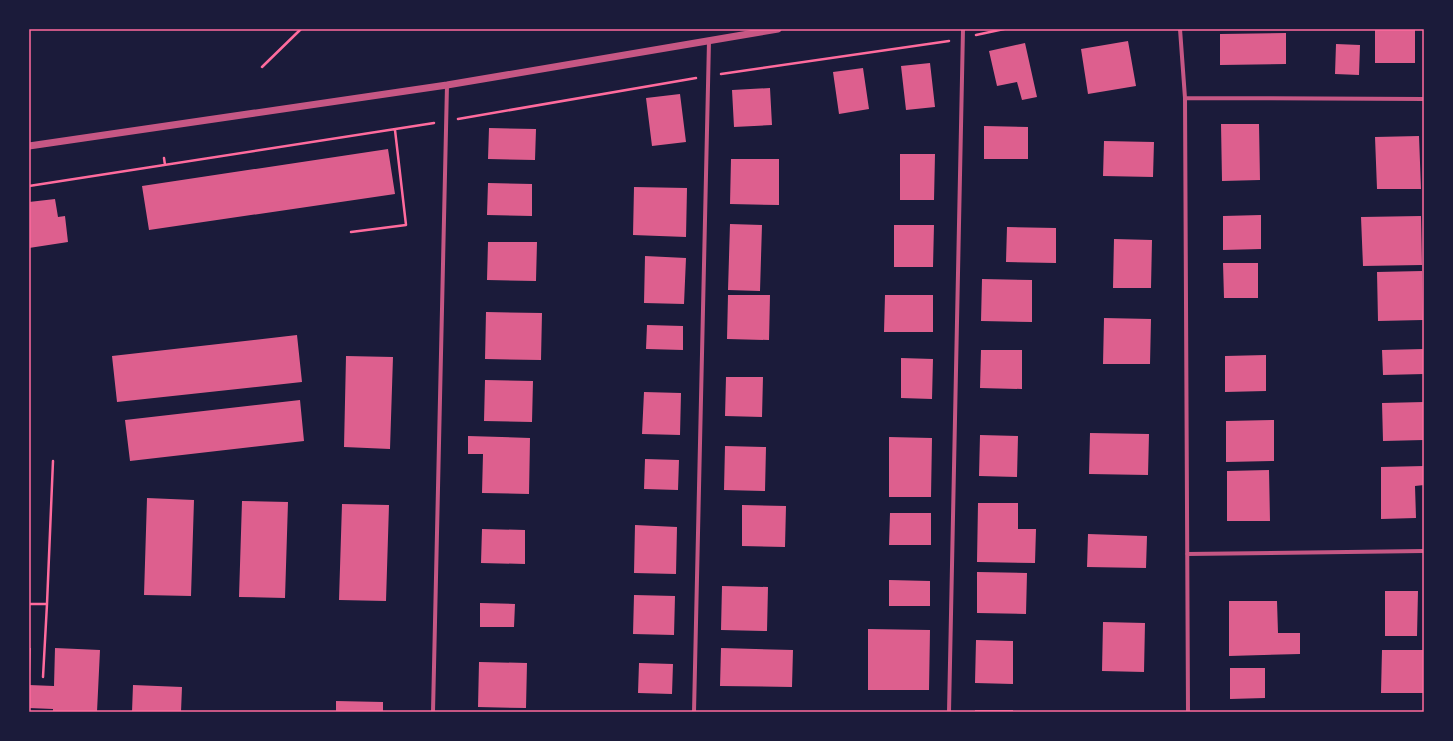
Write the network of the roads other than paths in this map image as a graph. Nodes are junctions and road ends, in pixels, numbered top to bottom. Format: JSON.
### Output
{"nodes":[{"id":1,"x":778,"y":29,"type":"edge"},
{"id":2,"x":963,"y":29,"type":"edge"},
{"id":3,"x":1180,"y":29,"type":"edge"},
{"id":4,"x":709,"y":41,"type":"junction"},
{"id":5,"x":447,"y":85,"type":"junction"},
{"id":6,"x":1185,"y":98,"type":"junction"},
{"id":7,"x":1424,"y":99,"type":"edge"},
{"id":8,"x":29,"y":146,"type":"edge"},
{"id":9,"x":1424,"y":551,"type":"edge"},
{"id":10,"x":1187,"y":554,"type":"junction"},
{"id":11,"x":433,"y":712,"type":"edge"},
{"id":12,"x":694,"y":712,"type":"edge"},
{"id":13,"x":949,"y":712,"type":"edge"},
{"id":14,"x":1188,"y":712,"type":"edge"}],
"edges":[{"from":1,"to":4,"type":"street"},
{"from":2,"to":13,"type":"street"},
{"from":3,"to":6,"type":"street"},
{"from":4,"to":5,"type":"street"},
{"from":4,"to":12,"type":"street"},
{"from":5,"to":8,"type":"street"},
{"from":5,"to":11,"type":"street"},
{"from":6,"to":7,"type":"street"},
{"from":6,"to":10,"type":"street"},
{"from":9,"to":10,"type":"street"},
{"from":10,"to":14,"type":"street"}]}
